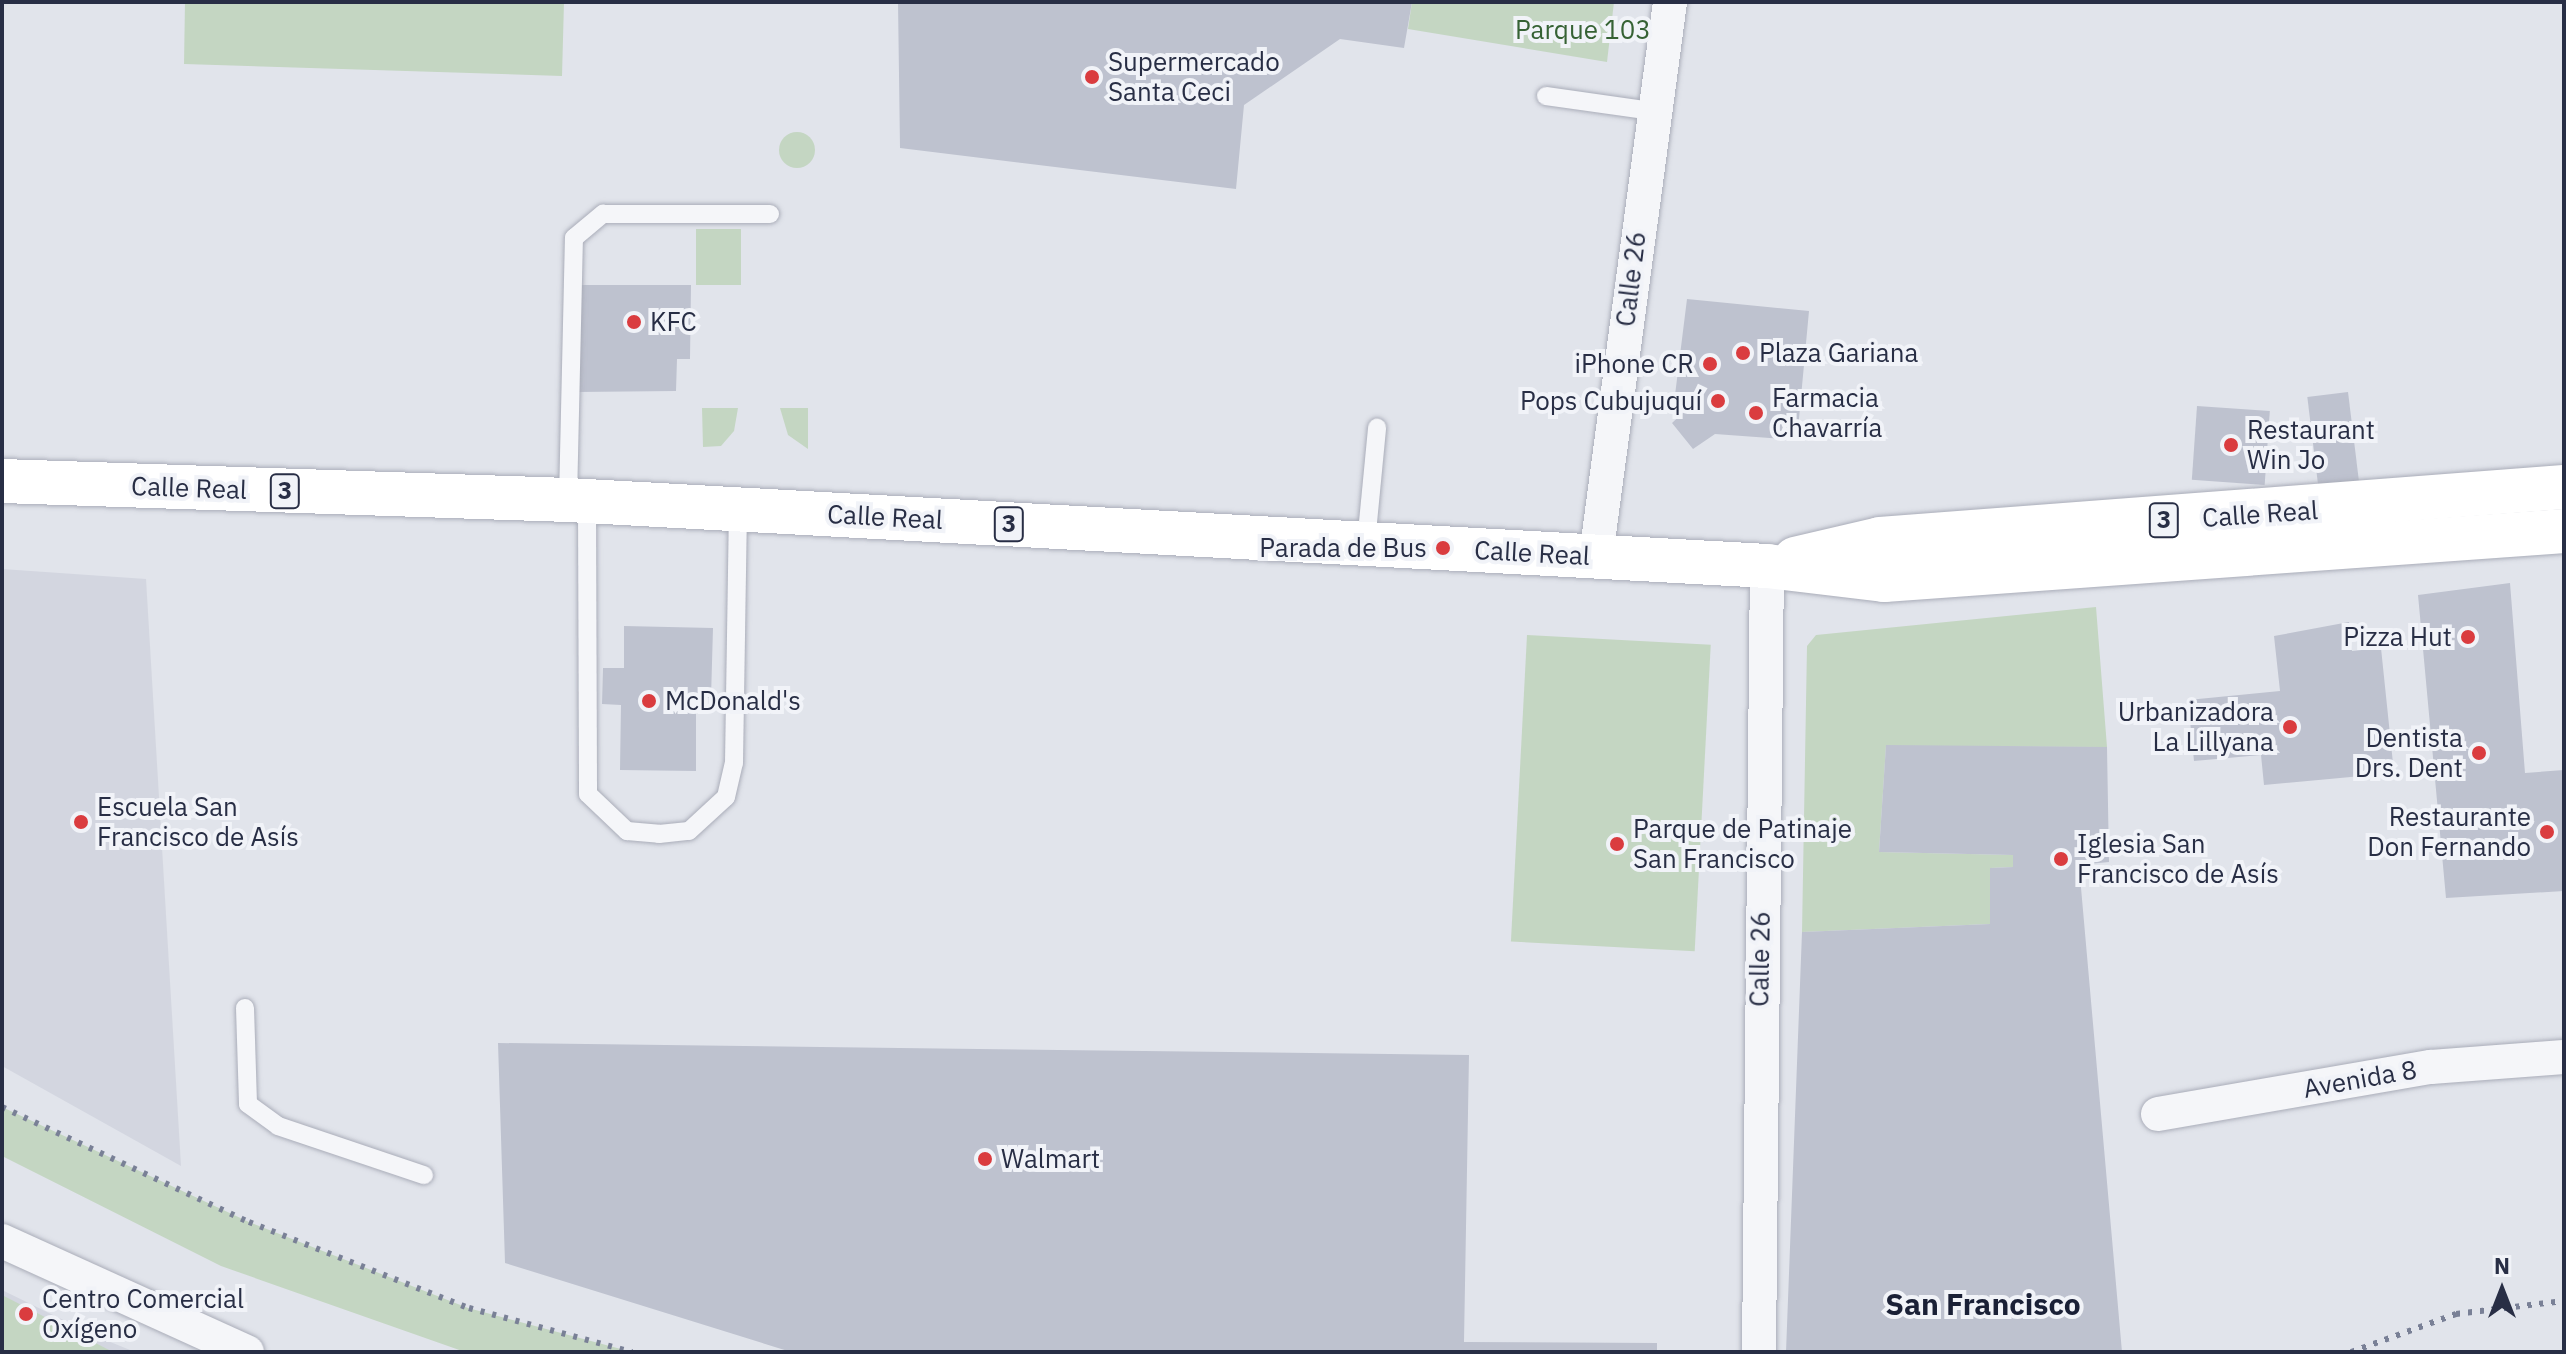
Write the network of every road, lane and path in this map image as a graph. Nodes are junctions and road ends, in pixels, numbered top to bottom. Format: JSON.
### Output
{"nodes":[{"id":1,"x":1670,"y":2,"type":"edge"},
{"id":2,"x":1546,"y":96,"type":"dead end"},
{"id":3,"x":1651,"y":111,"type":"junction"},
{"id":4,"x":770,"y":214,"type":"dead end"},
{"id":5,"x":1377,"y":428,"type":"dead end"},
{"id":6,"x":2,"y":481,"type":"edge"},
{"id":7,"x":2564,"y":487,"type":"edge"},
{"id":8,"x":577,"y":500,"type":"junction"},
{"id":9,"x":738,"y":509,"type":"junction"},
{"id":10,"x":2564,"y":531,"type":"edge"},
{"id":11,"x":1366,"y":543,"type":"junction"},
{"id":12,"x":1596,"y":556,"type":"junction"},
{"id":13,"x":1767,"y":566,"type":"junction"},
{"id":14,"x":245,"y":1008,"type":"dead end"},
{"id":15,"x":2564,"y":1057,"type":"edge"},
{"id":16,"x":2158,"y":1114,"type":"dead end"},
{"id":17,"x":424,"y":1175,"type":"dead end"},
{"id":18,"x":2,"y":1241,"type":"edge"},
{"id":19,"x":247,"y":1352,"type":"edge"},
{"id":20,"x":1759,"y":1352,"type":"edge"}],
"edges":[{"from":1,"to":3,"type":"street","name":"Calle 26"},
{"from":2,"to":3,"type":"lane"},
{"from":3,"to":12,"type":"street","name":"Calle 26"},
{"from":4,"to":8,"type":"lane"},
{"from":5,"to":11,"type":"lane"},
{"from":6,"to":8,"type":"main road","name":"Calle Real","number":"3"},
{"from":7,"to":13,"type":"main road","name":"Calle Real","number":"3"},
{"from":8,"to":9,"type":"main road","name":"Calle Real","number":"3"},
{"from":8,"to":9,"type":"lane"},
{"from":9,"to":11,"type":"main road","name":"Calle Real","number":"3"},
{"from":10,"to":13,"type":"main road","name":"Calle Real","number":"3"},
{"from":11,"to":12,"type":"main road","name":"Calle Real","number":"3"},
{"from":12,"to":13,"type":"main road","name":"Calle Real","number":"3"},
{"from":13,"to":20,"type":"street","name":"Calle 26"},
{"from":14,"to":17,"type":"lane"},
{"from":15,"to":16,"type":"street","name":"Avenida 8"},
{"from":18,"to":19,"type":"street"}]}
